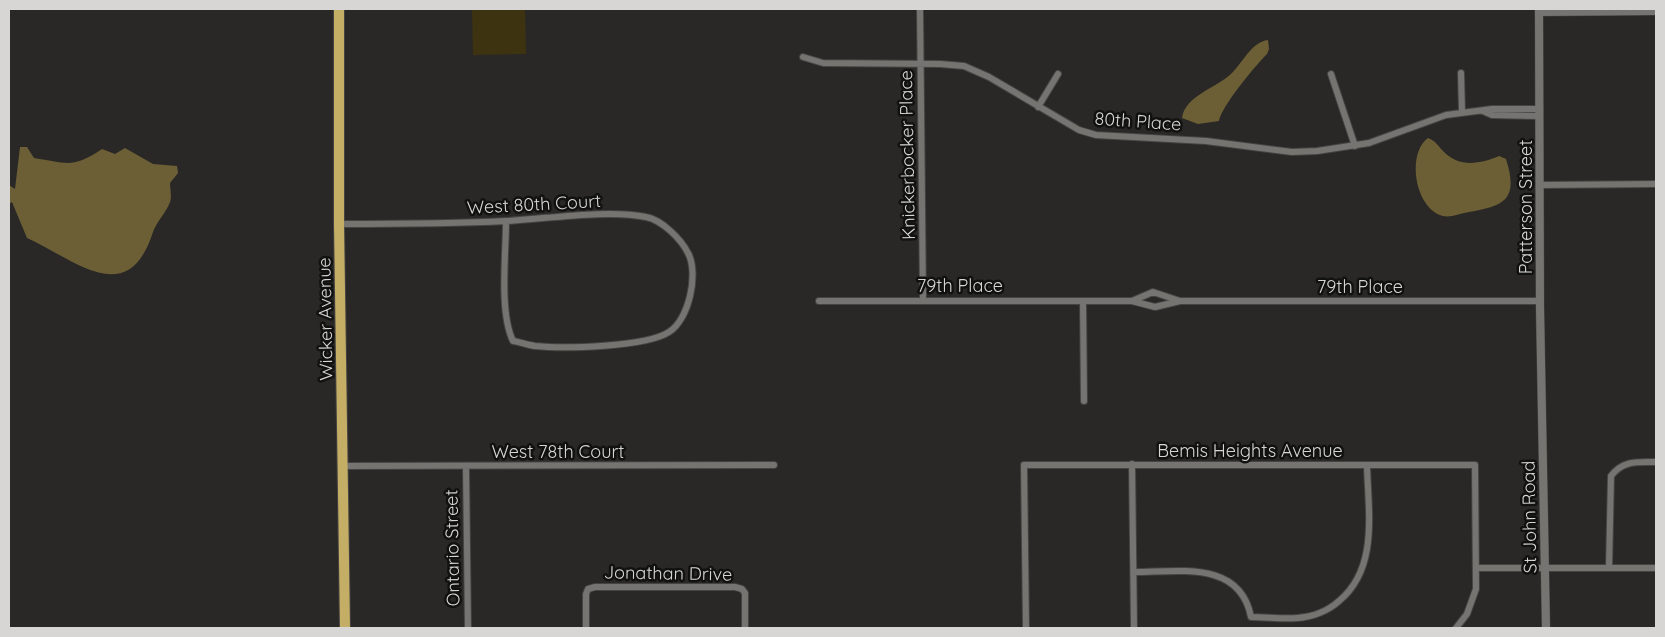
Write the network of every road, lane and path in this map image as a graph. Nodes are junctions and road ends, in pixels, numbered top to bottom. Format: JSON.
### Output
{"nodes":[{"id":1,"x":339,"y":9,"type":"edge"},
{"id":2,"x":920,"y":9,"type":"edge"},
{"id":3,"x":1539,"y":10,"type":"edge"},
{"id":4,"x":1656,"y":12,"type":"edge"},
{"id":5,"x":803,"y":57,"type":"dead end"},
{"id":6,"x":921,"y":64,"type":"junction"},
{"id":7,"x":1461,"y":73,"type":"dead end"},
{"id":8,"x":1058,"y":74,"type":"dead end"},
{"id":9,"x":1331,"y":74,"type":"dead end"},
{"id":10,"x":1038,"y":107,"type":"junction"},
{"id":11,"x":1462,"y":112,"type":"junction"},
{"id":12,"x":1540,"y":112,"type":"junction"},
{"id":13,"x":1355,"y":146,"type":"junction"},
{"id":14,"x":1656,"y":184,"type":"edge"},
{"id":15,"x":1540,"y":185,"type":"junction"},
{"id":16,"x":506,"y":221,"type":"junction"},
{"id":17,"x":339,"y":224,"type":"junction"},
{"id":18,"x":923,"y":300,"type":"junction"},
{"id":19,"x":819,"y":301,"type":"dead end"},
{"id":20,"x":1083,"y":301,"type":"junction"},
{"id":21,"x":1132,"y":301,"type":"junction"},
{"id":22,"x":1180,"y":301,"type":"junction"},
{"id":23,"x":1540,"y":301,"type":"junction"},
{"id":24,"x":1084,"y":401,"type":"dead end"},
{"id":25,"x":1542,"y":405,"type":"joint"},
{"id":26,"x":1656,"y":462,"type":"edge"},
{"id":27,"x":1132,"y":464,"type":"junction"},
{"id":28,"x":774,"y":465,"type":"dead end"},
{"id":29,"x":1367,"y":465,"type":"junction"},
{"id":30,"x":343,"y":466,"type":"junction"},
{"id":31,"x":466,"y":467,"type":"junction"},
{"id":32,"x":1476,"y":568,"type":"junction"},
{"id":33,"x":1546,"y":568,"type":"junction"},
{"id":34,"x":1609,"y":568,"type":"junction"},
{"id":35,"x":1656,"y":568,"type":"edge"},
{"id":36,"x":1134,"y":572,"type":"junction"},
{"id":37,"x":345,"y":628,"type":"edge"},
{"id":38,"x":468,"y":628,"type":"edge"},
{"id":39,"x":586,"y":628,"type":"edge"},
{"id":40,"x":745,"y":628,"type":"edge"},
{"id":41,"x":1026,"y":628,"type":"edge"},
{"id":42,"x":1134,"y":628,"type":"edge"},
{"id":43,"x":1456,"y":628,"type":"edge"},
{"id":44,"x":1546,"y":628,"type":"edge"}],
"edges":[{"from":1,"to":17,"type":"highway","name":"Wicker Avenue"},
{"from":2,"to":6,"type":"street","name":"Knickerbocker Place"},
{"from":3,"to":4,"type":"street"},
{"from":3,"to":12,"type":"street","name":"Patterson Street"},
{"from":5,"to":6,"type":"street","name":"80th Place"},
{"from":6,"to":10,"type":"street","name":"80th Place"},
{"from":6,"to":18,"type":"street","name":"Knickerbocker Place"},
{"from":7,"to":11,"type":"street"},
{"from":8,"to":10,"type":"street"},
{"from":9,"to":13,"type":"street"},
{"from":10,"to":13,"type":"street","name":"80th Place"},
{"from":11,"to":12,"type":"street","name":"80th Place"},
{"from":11,"to":13,"type":"street","name":"80th Place"},
{"from":12,"to":15,"type":"street","name":"Patterson Street"},
{"from":14,"to":15,"type":"street"},
{"from":15,"to":23,"type":"street","name":"Patterson Street"},
{"from":16,"to":16,"type":"street","name":"West 80th Court"},
{"from":16,"to":17,"type":"street","name":"West 80th Court"},
{"from":17,"to":30,"type":"highway","name":"Wicker Avenue"},
{"from":18,"to":19,"type":"street","name":"79th Place"},
{"from":18,"to":20,"type":"street","name":"79th Place"},
{"from":20,"to":21,"type":"street","name":"79th Place"},
{"from":20,"to":24,"type":"street"},
{"from":21,"to":22,"type":"street","name":"79th Place"},
{"from":21,"to":22,"type":"street","name":"79th Place"},
{"from":22,"to":23,"type":"street","name":"79th Place"},
{"from":23,"to":25,"type":"street","name":"Patterson Street"},
{"from":25,"to":33,"type":"street","name":"St John Road"},
{"from":26,"to":34,"type":"street"},
{"from":27,"to":29,"type":"street","name":"Bemis Heights Avenue"},
{"from":27,"to":36,"type":"street"},
{"from":27,"to":41,"type":"street","name":"Bemis Heights Avenue"},
{"from":28,"to":31,"type":"street","name":"West 78th Court"},
{"from":29,"to":32,"type":"street","name":"Bemis Heights Avenue"},
{"from":29,"to":36,"type":"street"},
{"from":30,"to":31,"type":"street","name":"West 78th Court"},
{"from":30,"to":37,"type":"highway","name":"Wicker Avenue"},
{"from":31,"to":38,"type":"street","name":"Ontario Street"},
{"from":32,"to":33,"type":"street"},
{"from":32,"to":43,"type":"street"},
{"from":33,"to":34,"type":"street"},
{"from":33,"to":44,"type":"street","name":"St John Road"},
{"from":34,"to":35,"type":"street"},
{"from":36,"to":42,"type":"street"},
{"from":39,"to":40,"type":"street","name":"Jonathan Drive"}]}
